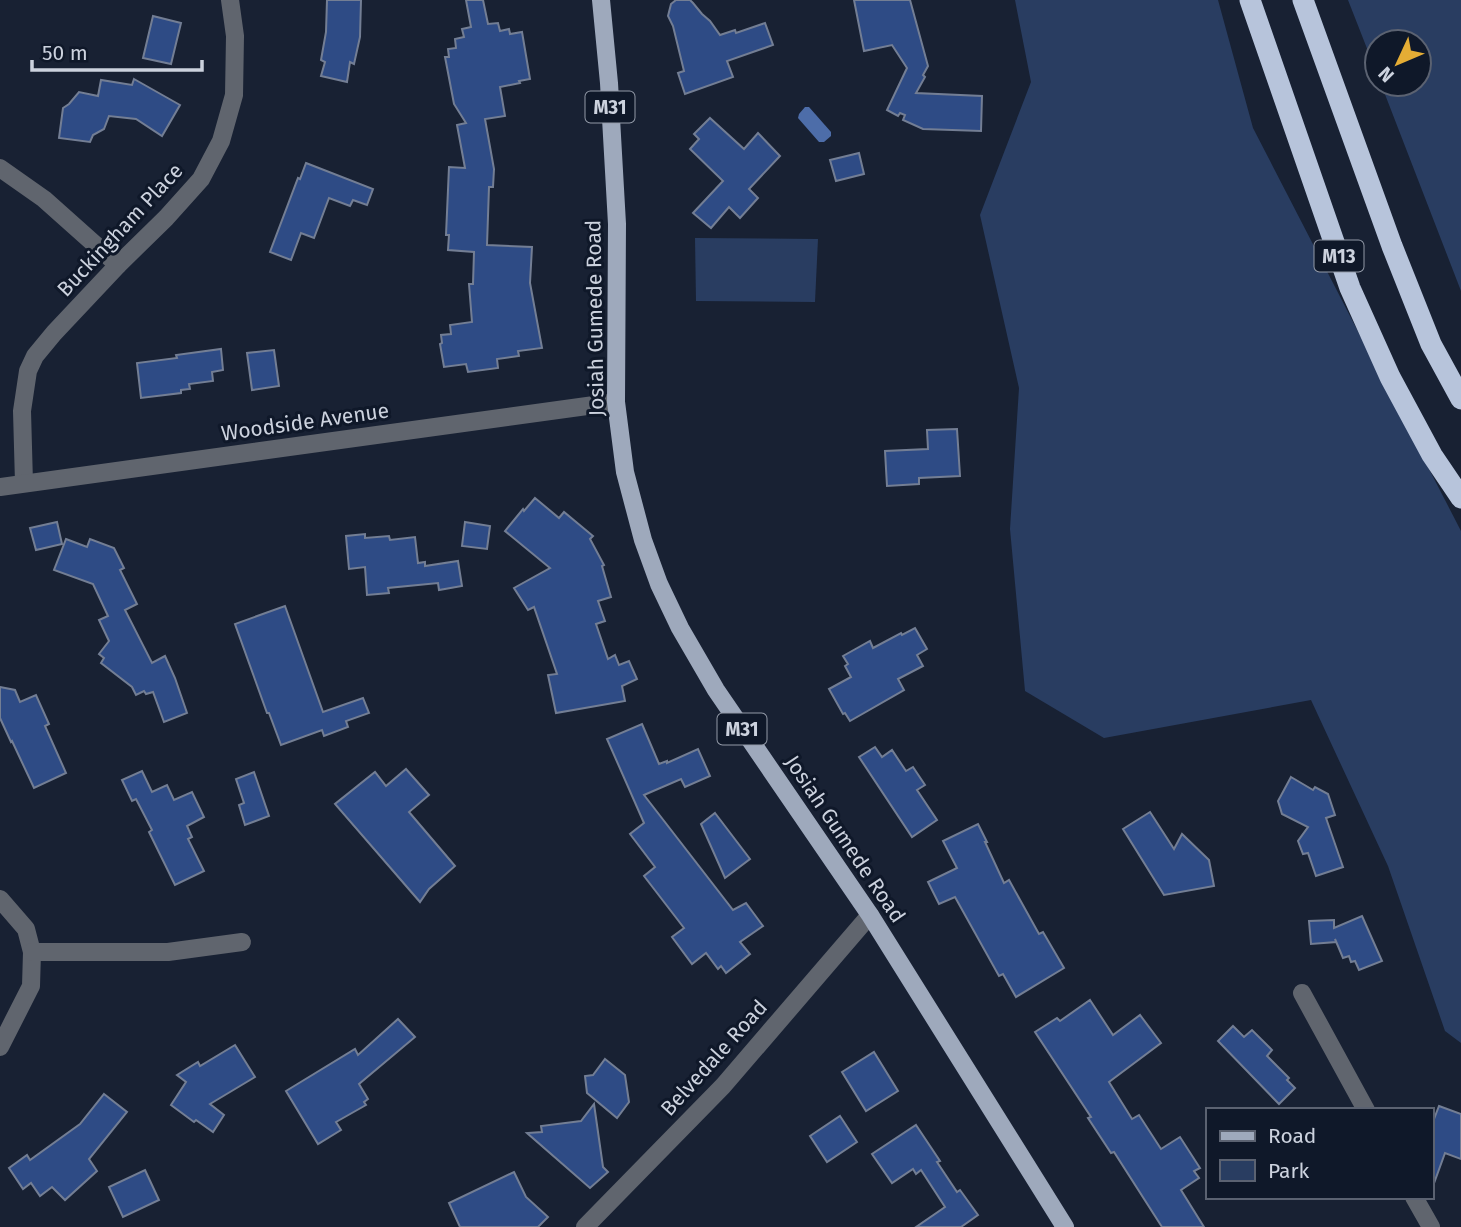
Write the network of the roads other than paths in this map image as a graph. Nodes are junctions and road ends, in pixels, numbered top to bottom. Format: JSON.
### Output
{"nodes":[{"id":1,"x":230,"y":0,"type":"edge"},
{"id":2,"x":601,"y":0,"type":"edge"},
{"id":3,"x":1250,"y":0,"type":"edge"},
{"id":4,"x":1303,"y":0,"type":"edge"},
{"id":5,"x":0,"y":168,"type":"edge"},
{"id":6,"x":118,"y":265,"type":"junction"},
{"id":7,"x":1461,"y":399,"type":"edge"},
{"id":8,"x":617,"y":402,"type":"junction"},
{"id":9,"x":24,"y":483,"type":"junction"},
{"id":10,"x":0,"y":486,"type":"edge"},
{"id":11,"x":1461,"y":498,"type":"edge"},
{"id":12,"x":0,"y":899,"type":"edge"},
{"id":13,"x":870,"y":915,"type":"junction"},
{"id":14,"x":243,"y":942,"type":"dead end"},
{"id":15,"x":32,"y":951,"type":"junction"},
{"id":16,"x":1302,"y":993,"type":"dead end"},
{"id":17,"x":0,"y":1046,"type":"edge"},
{"id":18,"x":1365,"y":1108,"type":"edge"},
{"id":19,"x":1416,"y":1199,"type":"edge"},
{"id":20,"x":585,"y":1227,"type":"edge"},
{"id":21,"x":1065,"y":1227,"type":"edge"},
{"id":22,"x":1431,"y":1227,"type":"edge"}],
"edges":[{"from":1,"to":6,"type":"street","name":"Buckingham Place"},
{"from":2,"to":8,"type":"main road","name":"Josiah Gumede Road","number":"M31"},
{"from":3,"to":11,"type":"highway","number":"M13"},
{"from":4,"to":7,"type":"highway","number":"M13"},
{"from":5,"to":6,"type":"street"},
{"from":6,"to":9,"type":"street","name":"Buckingham Place"},
{"from":8,"to":9,"type":"street","name":"Woodside Avenue"},
{"from":8,"to":13,"type":"main road","name":"Josiah Gumede Road","number":"M31"},
{"from":9,"to":10,"type":"street","name":"Woodside Avenue"},
{"from":12,"to":15,"type":"street"},
{"from":13,"to":20,"type":"street","name":"Belvedale Road"},
{"from":13,"to":21,"type":"main road","name":"Josiah Gumede Road","number":"M31"},
{"from":14,"to":15,"type":"street"},
{"from":15,"to":17,"type":"street"},
{"from":16,"to":18,"type":"street"},
{"from":19,"to":22,"type":"street"}]}
